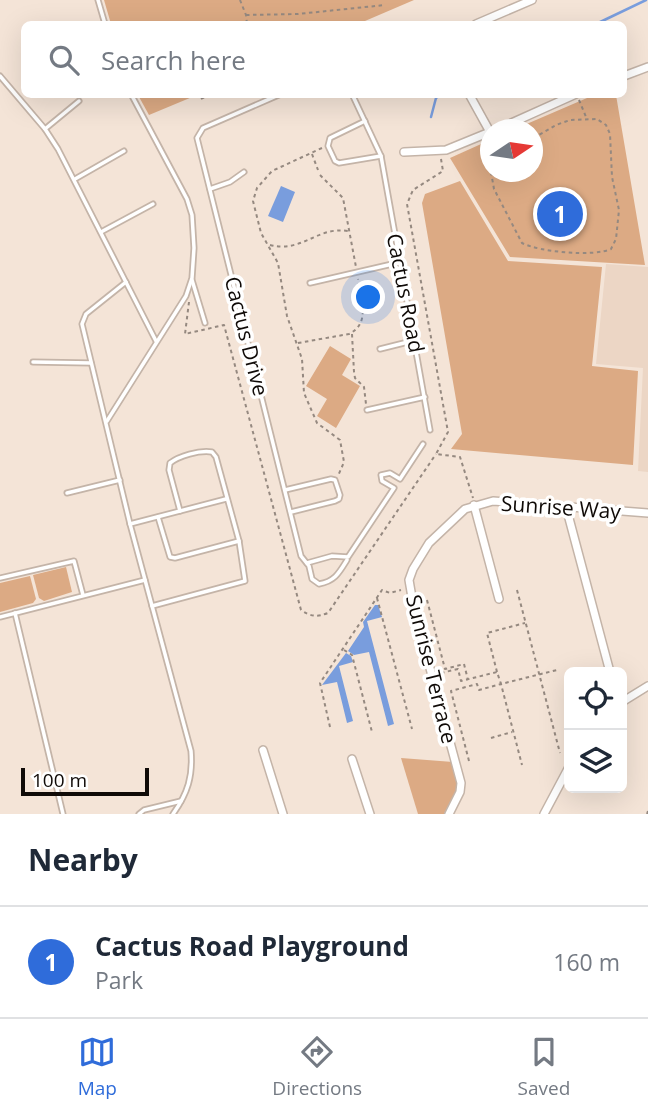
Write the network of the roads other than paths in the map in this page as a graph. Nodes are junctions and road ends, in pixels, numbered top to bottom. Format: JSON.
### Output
{"nodes":[{"id":1,"x":98,"y":0,"type":"edge"},
{"id":2,"x":532,"y":0,"type":"edge"},
{"id":3,"x":104,"y":21,"type":"edge"},
{"id":4,"x":483,"y":21,"type":"edge"},
{"id":5,"x":648,"y":67,"type":"edge"},
{"id":6,"x":627,"y":75,"type":"edge"},
{"id":7,"x":0,"y":76,"type":"edge"},
{"id":8,"x":133,"y":98,"type":"edge"},
{"id":9,"x":272,"y":98,"type":"edge"},
{"id":10,"x":354,"y":98,"type":"edge"},
{"id":11,"x":471,"y":98,"type":"edge"},
{"id":12,"x":568,"y":98,"type":"edge"},
{"id":13,"x":79,"y":101,"type":"dead end"},
{"id":14,"x":483,"y":119,"type":"edge"},
{"id":15,"x":521,"y":119,"type":"edge"},
{"id":16,"x":365,"y":121,"type":"junction"},
{"id":17,"x":45,"y":130,"type":"junction"},
{"id":18,"x":480,"y":136,"type":"edge"},
{"id":19,"x":124,"y":151,"type":"dead end"},
{"id":20,"x":404,"y":152,"type":"dead end"},
{"id":21,"x":381,"y":156,"type":"junction"},
{"id":22,"x":244,"y":172,"type":"dead end"},
{"id":23,"x":75,"y":179,"type":"junction"},
{"id":24,"x":210,"y":189,"type":"junction"},
{"id":25,"x":153,"y":204,"type":"dead end"},
{"id":26,"x":101,"y":232,"type":"junction"},
{"id":27,"x":401,"y":262,"type":"junction"},
{"id":28,"x":192,"y":278,"type":"junction"},
{"id":29,"x":125,"y":282,"type":"junction"},
{"id":30,"x":310,"y":283,"type":"dead end"},
{"id":31,"x":205,"y":323,"type":"dead end"},
{"id":32,"x":416,"y":340,"type":"junction"},
{"id":33,"x":156,"y":341,"type":"junction"},
{"id":34,"x":380,"y":349,"type":"dead end"},
{"id":35,"x":33,"y":362,"type":"dead end"},
{"id":36,"x":91,"y":362,"type":"junction"},
{"id":37,"x":425,"y":397,"type":"junction"},
{"id":38,"x":366,"y":410,"type":"road end"},
{"id":39,"x":107,"y":421,"type":"junction"},
{"id":40,"x":430,"y":430,"type":"dead end"},
{"id":41,"x":423,"y":444,"type":"dead end"},
{"id":42,"x":120,"y":480,"type":"junction"},
{"id":43,"x":285,"y":490,"type":"junction"},
{"id":44,"x":67,"y":493,"type":"dead end"},
{"id":45,"x":226,"y":499,"type":"junction"},
{"id":46,"x":474,"y":505,"type":"junction"},
{"id":47,"x":566,"y":507,"type":"junction"},
{"id":48,"x":180,"y":511,"type":"junction"},
{"id":49,"x":291,"y":512,"type":"junction"},
{"id":50,"x":648,"y":513,"type":"edge"},
{"id":51,"x":158,"y":517,"type":"junction"},
{"id":52,"x":130,"y":524,"type":"junction"},
{"id":53,"x":239,"y":541,"type":"junction"},
{"id":54,"x":347,"y":558,"type":"junction"},
{"id":55,"x":307,"y":564,"type":"junction"},
{"id":56,"x":0,"y":578,"type":"edge"},
{"id":57,"x":145,"y":580,"type":"junction"},
{"id":58,"x":83,"y":595,"type":"junction"},
{"id":59,"x":499,"y":598,"type":"dead end"},
{"id":60,"x":152,"y":606,"type":"junction"},
{"id":61,"x":15,"y":612,"type":"junction"},
{"id":62,"x":0,"y":617,"type":"edge"},
{"id":63,"x":609,"y":667,"type":"edge"},
{"id":64,"x":648,"y":686,"type":"edge"},
{"id":65,"x":627,"y":699,"type":"edge"},
{"id":66,"x":262,"y":750,"type":"dead end"},
{"id":67,"x":352,"y":759,"type":"dead end"},
{"id":68,"x":564,"y":776,"type":"edge"},
{"id":69,"x":183,"y":800,"type":"junction"},
{"id":70,"x":63,"y":814,"type":"edge"},
{"id":71,"x":139,"y":814,"type":"edge"},
{"id":72,"x":173,"y":814,"type":"edge"},
{"id":73,"x":283,"y":814,"type":"edge"},
{"id":74,"x":370,"y":814,"type":"edge"},
{"id":75,"x":449,"y":814,"type":"edge"},
{"id":76,"x":544,"y":814,"type":"edge"}],
"edges":[{"from":1,"to":3,"type":"lane"},
{"from":2,"to":4,"type":"street"},
{"from":5,"to":6,"type":"street"},
{"from":7,"to":17,"type":"lane"},
{"from":8,"to":28,"type":"lane"},
{"from":9,"to":24,"type":"lane","name":"Cactus Drive"},
{"from":10,"to":16,"type":"lane"},
{"from":11,"to":14,"type":"street"},
{"from":12,"to":15,"type":"street"},
{"from":13,"to":17,"type":"lane"},
{"from":16,"to":21,"type":"lane"},
{"from":16,"to":21,"type":"lane"},
{"from":17,"to":23,"type":"lane"},
{"from":18,"to":20,"type":"street"},
{"from":19,"to":23,"type":"lane"},
{"from":21,"to":27,"type":"lane","name":"Cactus Road"},
{"from":22,"to":24,"type":"lane"},
{"from":23,"to":26,"type":"lane"},
{"from":24,"to":43,"type":"lane","name":"Cactus Drive"},
{"from":25,"to":26,"type":"lane"},
{"from":26,"to":29,"type":"lane"},
{"from":27,"to":30,"type":"lane"},
{"from":27,"to":32,"type":"lane","name":"Cactus Road"},
{"from":28,"to":31,"type":"lane"},
{"from":28,"to":33,"type":"lane"},
{"from":29,"to":33,"type":"lane"},
{"from":29,"to":36,"type":"lane"},
{"from":32,"to":34,"type":"lane"},
{"from":32,"to":37,"type":"lane","name":"Cactus Road"},
{"from":33,"to":39,"type":"lane"},
{"from":35,"to":36,"type":"lane"},
{"from":36,"to":39,"type":"lane"},
{"from":37,"to":38,"type":"lane"},
{"from":37,"to":40,"type":"lane","name":"Cactus Road"},
{"from":39,"to":42,"type":"lane"},
{"from":41,"to":54,"type":"lane"},
{"from":42,"to":44,"type":"lane"},
{"from":42,"to":52,"type":"lane"},
{"from":43,"to":49,"type":"lane","name":"Cactus Drive"},
{"from":43,"to":49,"type":"lane"},
{"from":45,"to":48,"type":"lane"},
{"from":45,"to":48,"type":"lane"},
{"from":45,"to":53,"type":"lane"},
{"from":46,"to":47,"type":"street","name":"Sunrise Way"},
{"from":46,"to":59,"type":"street"},
{"from":46,"to":75,"type":"street","name":"Sunrise Terrace"},
{"from":47,"to":50,"type":"street","name":"Sunrise Way"},
{"from":47,"to":63,"type":"street"},
{"from":48,"to":51,"type":"lane"},
{"from":49,"to":55,"type":"lane","name":"Cactus Drive"},
{"from":51,"to":52,"type":"lane"},
{"from":51,"to":53,"type":"lane"},
{"from":52,"to":57,"type":"lane"},
{"from":53,"to":60,"type":"lane"},
{"from":54,"to":55,"type":"lane"},
{"from":54,"to":55,"type":"lane"},
{"from":56,"to":58,"type":"lane"},
{"from":57,"to":58,"type":"lane"},
{"from":57,"to":60,"type":"lane"},
{"from":58,"to":61,"type":"lane"},
{"from":60,"to":69,"type":"lane"},
{"from":61,"to":62,"type":"lane"},
{"from":61,"to":70,"type":"lane"},
{"from":64,"to":65,"type":"street"},
{"from":66,"to":73,"type":"street"},
{"from":67,"to":74,"type":"street"},
{"from":68,"to":76,"type":"street"},
{"from":69,"to":71,"type":"lane"},
{"from":69,"to":72,"type":"lane"}]}
